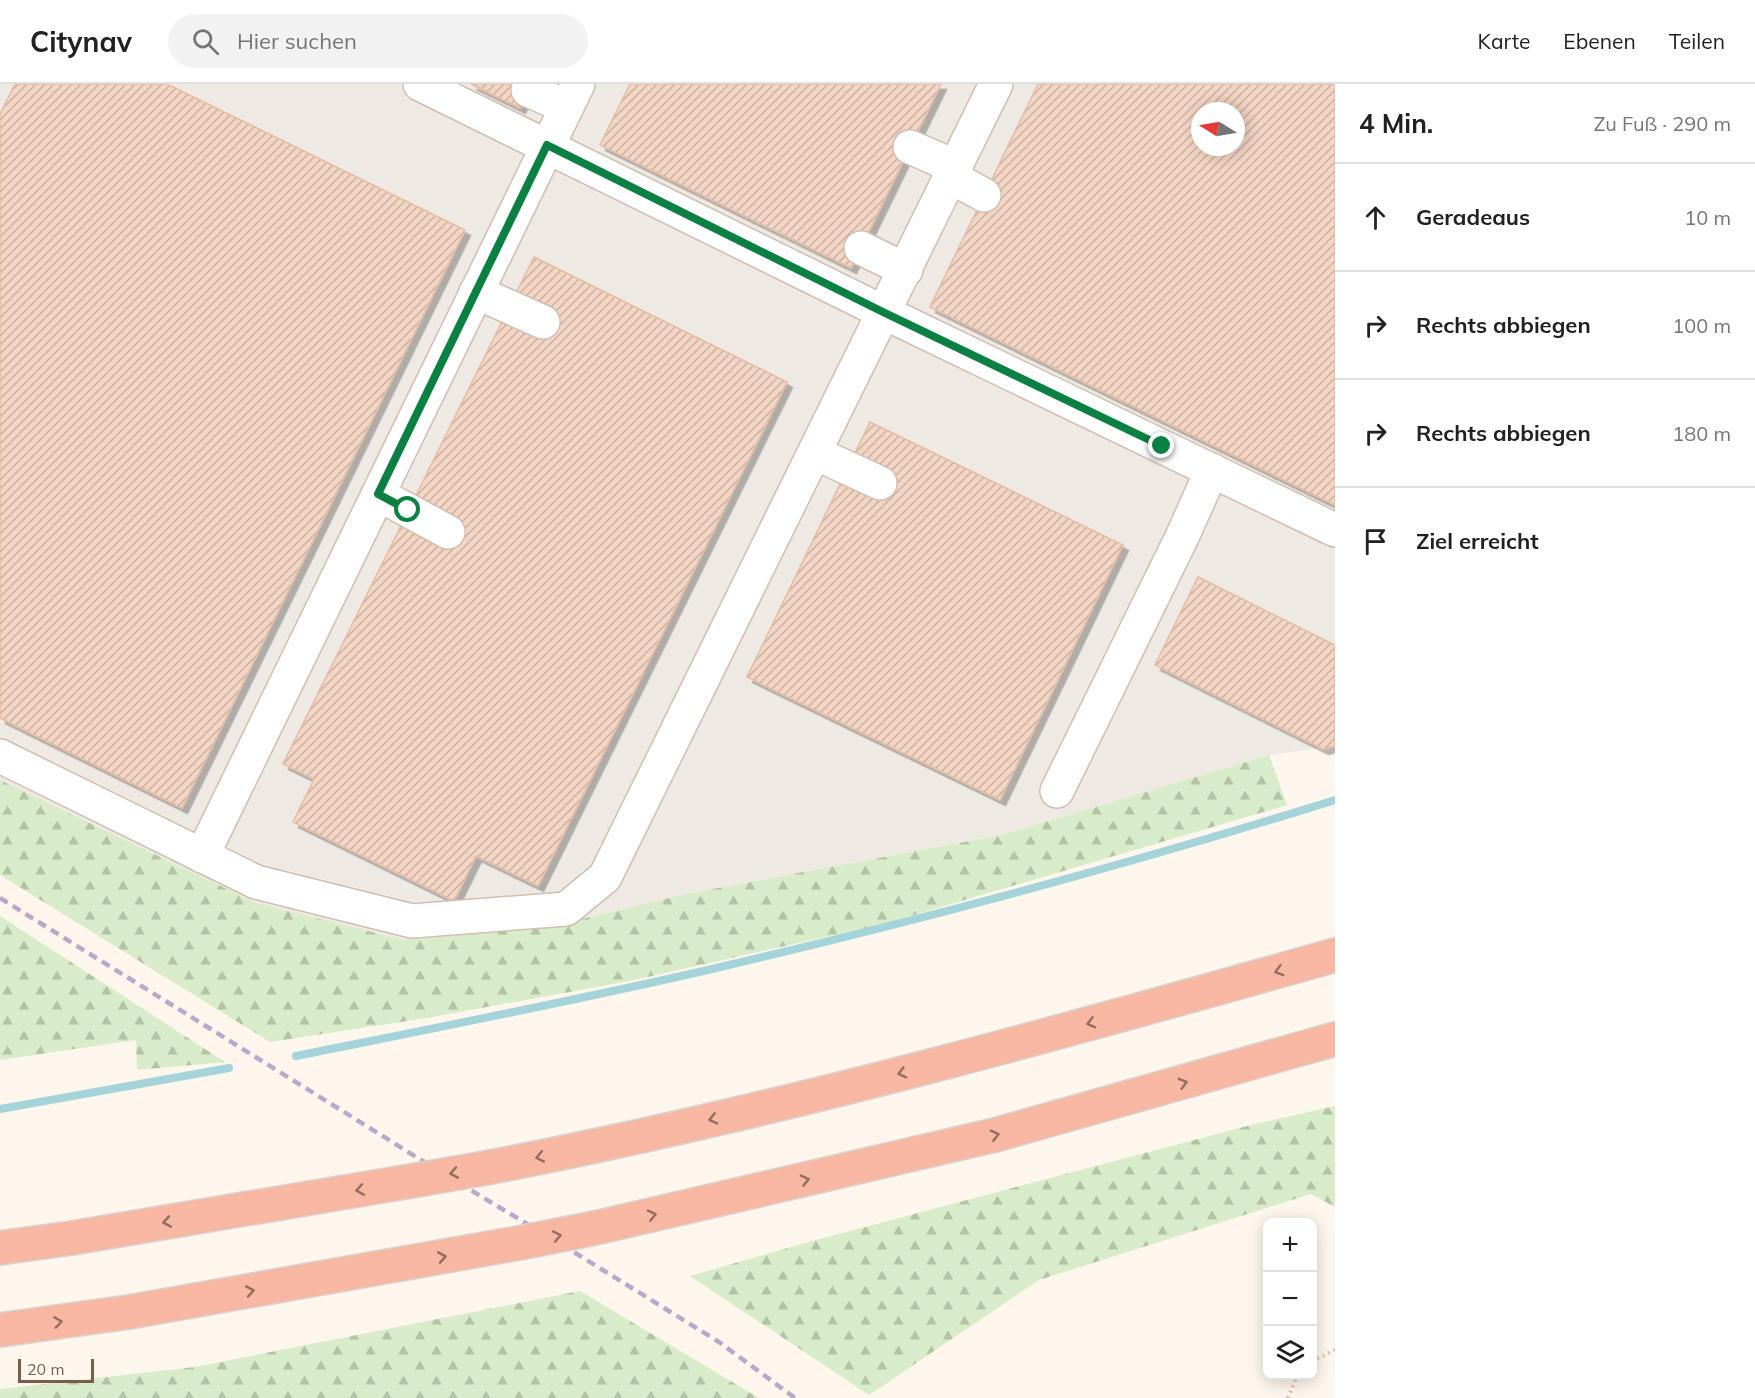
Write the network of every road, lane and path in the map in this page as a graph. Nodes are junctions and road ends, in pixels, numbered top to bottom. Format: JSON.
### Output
{"nodes":[{"id":1,"x":420,"y":84,"type":"edge"},
{"id":2,"x":996,"y":84,"type":"edge"},
{"id":3,"x":528,"y":90,"type":"dead end"},
{"id":4,"x":572,"y":96,"type":"edge"},
{"id":5,"x":547,"y":145,"type":"junction"},
{"id":6,"x":910,"y":147,"type":"dead end"},
{"id":7,"x":953,"y":172,"type":"junction"},
{"id":8,"x":984,"y":195,"type":"dead end"},
{"id":9,"x":861,"y":248,"type":"dead end"},
{"id":10,"x":906,"y":270,"type":"junction"},
{"id":11,"x":476,"y":292,"type":"junction"},
{"id":12,"x":885,"y":313,"type":"junction"},
{"id":13,"x":543,"y":322,"type":"dead end"},
{"id":14,"x":815,"y":453,"type":"junction"},
{"id":15,"x":1212,"y":470,"type":"junction"},
{"id":16,"x":880,"y":483,"type":"dead end"},
{"id":17,"x":378,"y":494,"type":"junction"},
{"id":18,"x":1335,"y":530,"type":"edge"},
{"id":19,"x":448,"y":532,"type":"dead end"},
{"id":20,"x":0,"y":756,"type":"edge"},
{"id":21,"x":1057,"y":791,"type":"dead end"},
{"id":22,"x":202,"y":856,"type":"junction"},
{"id":23,"x":1335,"y":955,"type":"edge"},
{"id":24,"x":1335,"y":1039,"type":"edge"},
{"id":25,"x":0,"y":1248,"type":"edge"},
{"id":26,"x":0,"y":1330,"type":"edge"},
{"id":27,"x":1335,"y":1350,"type":"edge"},
{"id":28,"x":1317,"y":1358,"type":"edge"},
{"id":29,"x":1295,"y":1380,"type":"edge"},
{"id":30,"x":1288,"y":1398,"type":"edge"}],
"edges":[{"from":1,"to":5,"type":"lane"},
{"from":2,"to":7,"type":"lane"},
{"from":3,"to":4,"type":"lane"},
{"from":4,"to":5,"type":"lane"},
{"from":5,"to":11,"type":"lane"},
{"from":5,"to":12,"type":"lane"},
{"from":6,"to":7,"type":"lane"},
{"from":7,"to":8,"type":"lane"},
{"from":7,"to":10,"type":"lane"},
{"from":9,"to":10,"type":"lane"},
{"from":10,"to":12,"type":"lane"},
{"from":11,"to":13,"type":"lane"},
{"from":11,"to":17,"type":"lane"},
{"from":12,"to":14,"type":"lane"},
{"from":12,"to":15,"type":"lane"},
{"from":14,"to":16,"type":"lane"},
{"from":14,"to":22,"type":"lane"},
{"from":15,"to":18,"type":"lane"},
{"from":15,"to":21,"type":"lane"},
{"from":17,"to":19,"type":"lane"},
{"from":17,"to":22,"type":"lane"},
{"from":20,"to":22,"type":"lane"},
{"from":23,"to":25,"type":"highway","one_way":true,"bridge":true},
{"from":26,"to":24,"type":"highway","one_way":true,"bridge":true},
{"from":27,"to":28,"type":"path"},
{"from":29,"to":30,"type":"path"}]}
